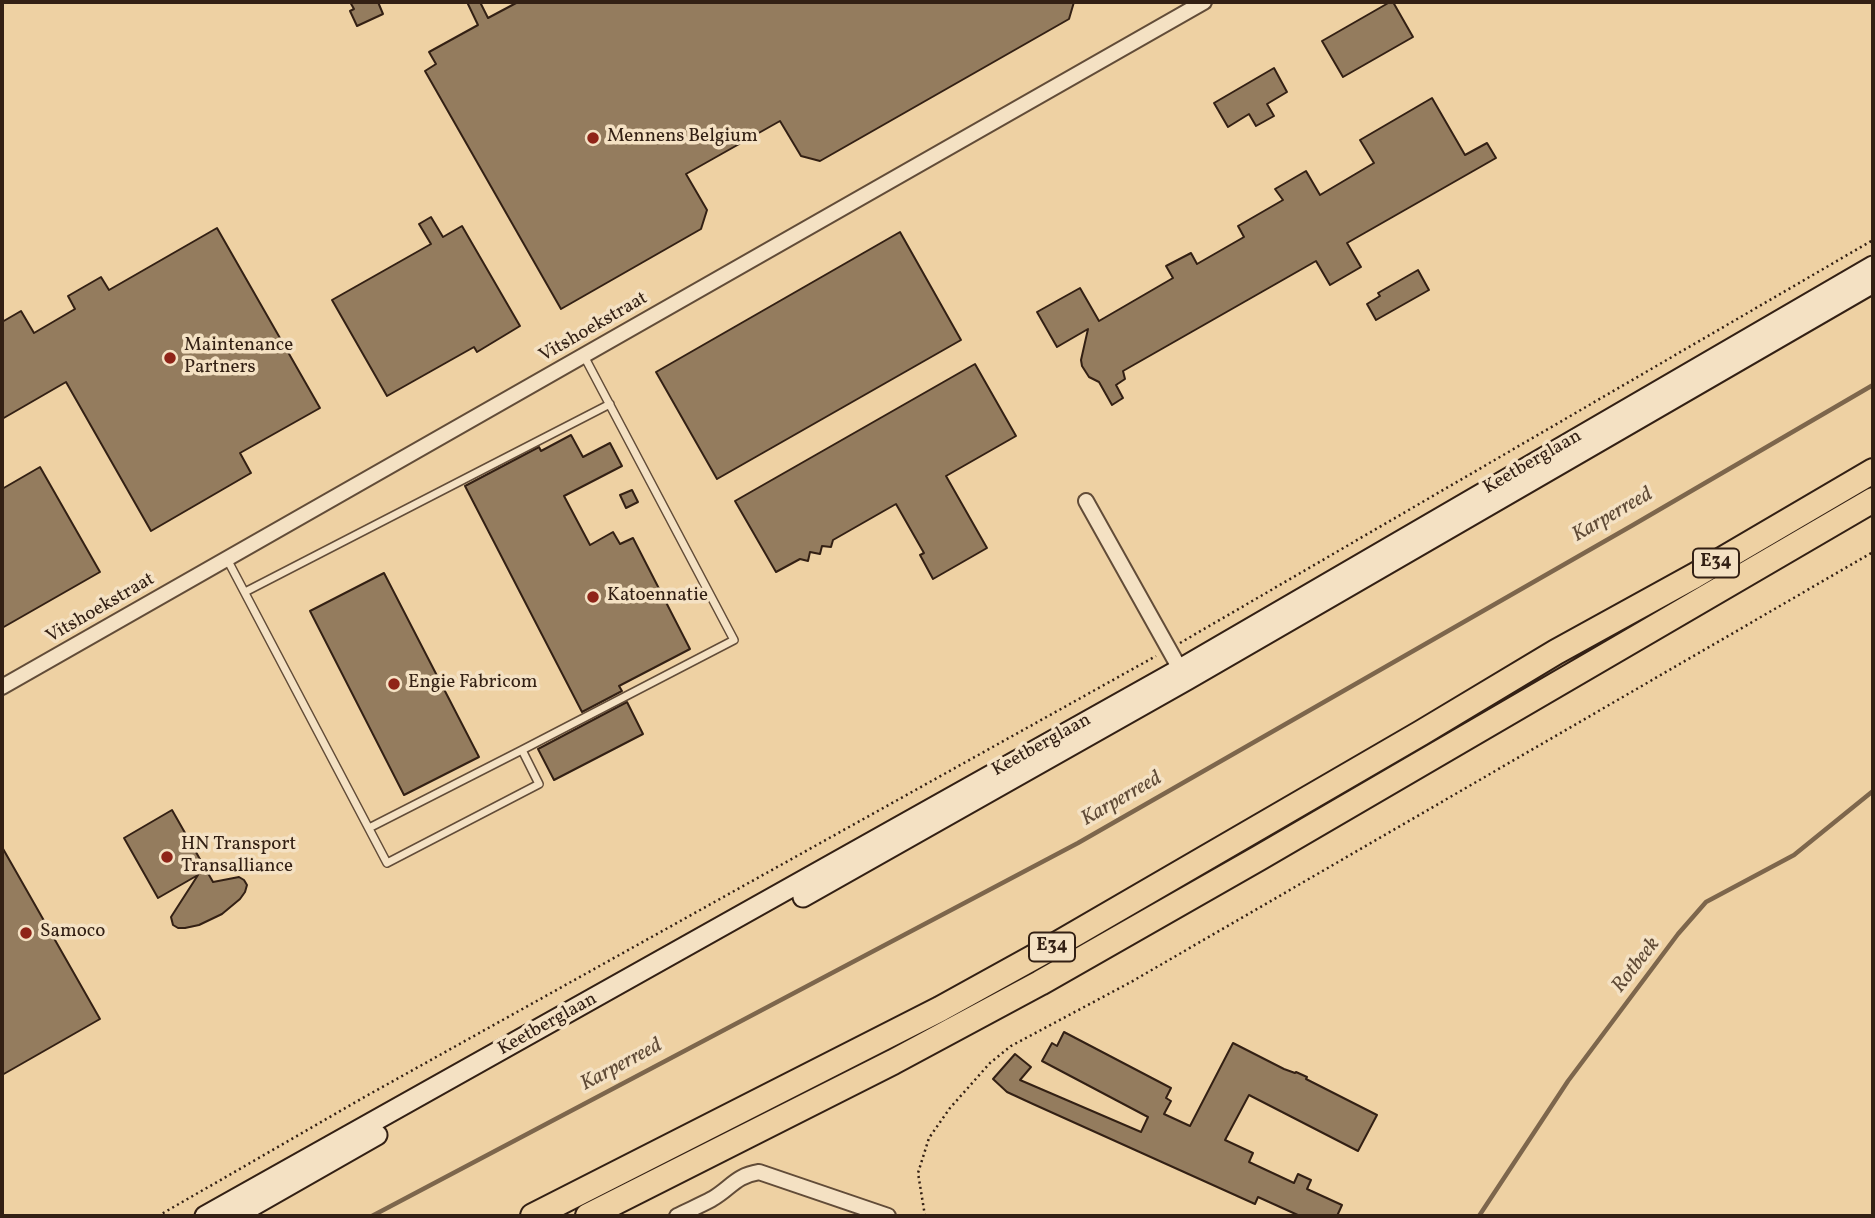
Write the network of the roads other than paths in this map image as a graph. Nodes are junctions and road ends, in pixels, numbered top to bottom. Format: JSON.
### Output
{"nodes":[{"id":1,"x":1204,"y":2,"type":"edge"},
{"id":2,"x":1873,"y":266,"type":"edge"},
{"id":3,"x":1873,"y":283,"type":"edge"},
{"id":4,"x":584,"y":356,"type":"junction"},
{"id":5,"x":610,"y":404,"type":"junction"},
{"id":6,"x":1873,"y":471,"type":"edge"},
{"id":7,"x":1873,"y":500,"type":"edge"},
{"id":8,"x":1086,"y":501,"type":"dead end"},
{"id":9,"x":228,"y":559,"type":"junction"},
{"id":10,"x":245,"y":592,"type":"junction"},
{"id":11,"x":1180,"y":669,"type":"junction"},
{"id":12,"x":2,"y":687,"type":"edge"},
{"id":13,"x":522,"y":750,"type":"junction"},
{"id":14,"x":369,"y":828,"type":"junction"},
{"id":15,"x":205,"y":1216,"type":"edge"},
{"id":16,"x":235,"y":1216,"type":"edge"},
{"id":17,"x":533,"y":1216,"type":"edge"},
{"id":18,"x":588,"y":1216,"type":"edge"},
{"id":19,"x":677,"y":1216,"type":"edge"},
{"id":20,"x":888,"y":1216,"type":"edge"}],
"edges":[{"from":1,"to":4,"type":"street","name":"Vitshoekstraat"},
{"from":2,"to":11,"type":"main road","name":"Keetberglaan"},
{"from":3,"to":16,"type":"main road","name":"Keetberglaan"},
{"from":4,"to":5,"type":"lane"},
{"from":4,"to":9,"type":"street","name":"Vitshoekstraat"},
{"from":5,"to":10,"type":"lane"},
{"from":5,"to":13,"type":"lane"},
{"from":6,"to":17,"type":"highway","number":"E34"},
{"from":7,"to":18,"type":"highway","number":"E34"},
{"from":8,"to":11,"type":"street"},
{"from":9,"to":10,"type":"lane"},
{"from":9,"to":12,"type":"street","name":"Vitshoekstraat"},
{"from":10,"to":14,"type":"lane"},
{"from":11,"to":15,"type":"main road","name":"Keetberglaan"},
{"from":13,"to":14,"type":"lane"},
{"from":13,"to":14,"type":"lane"},
{"from":19,"to":20,"type":"street"}]}
